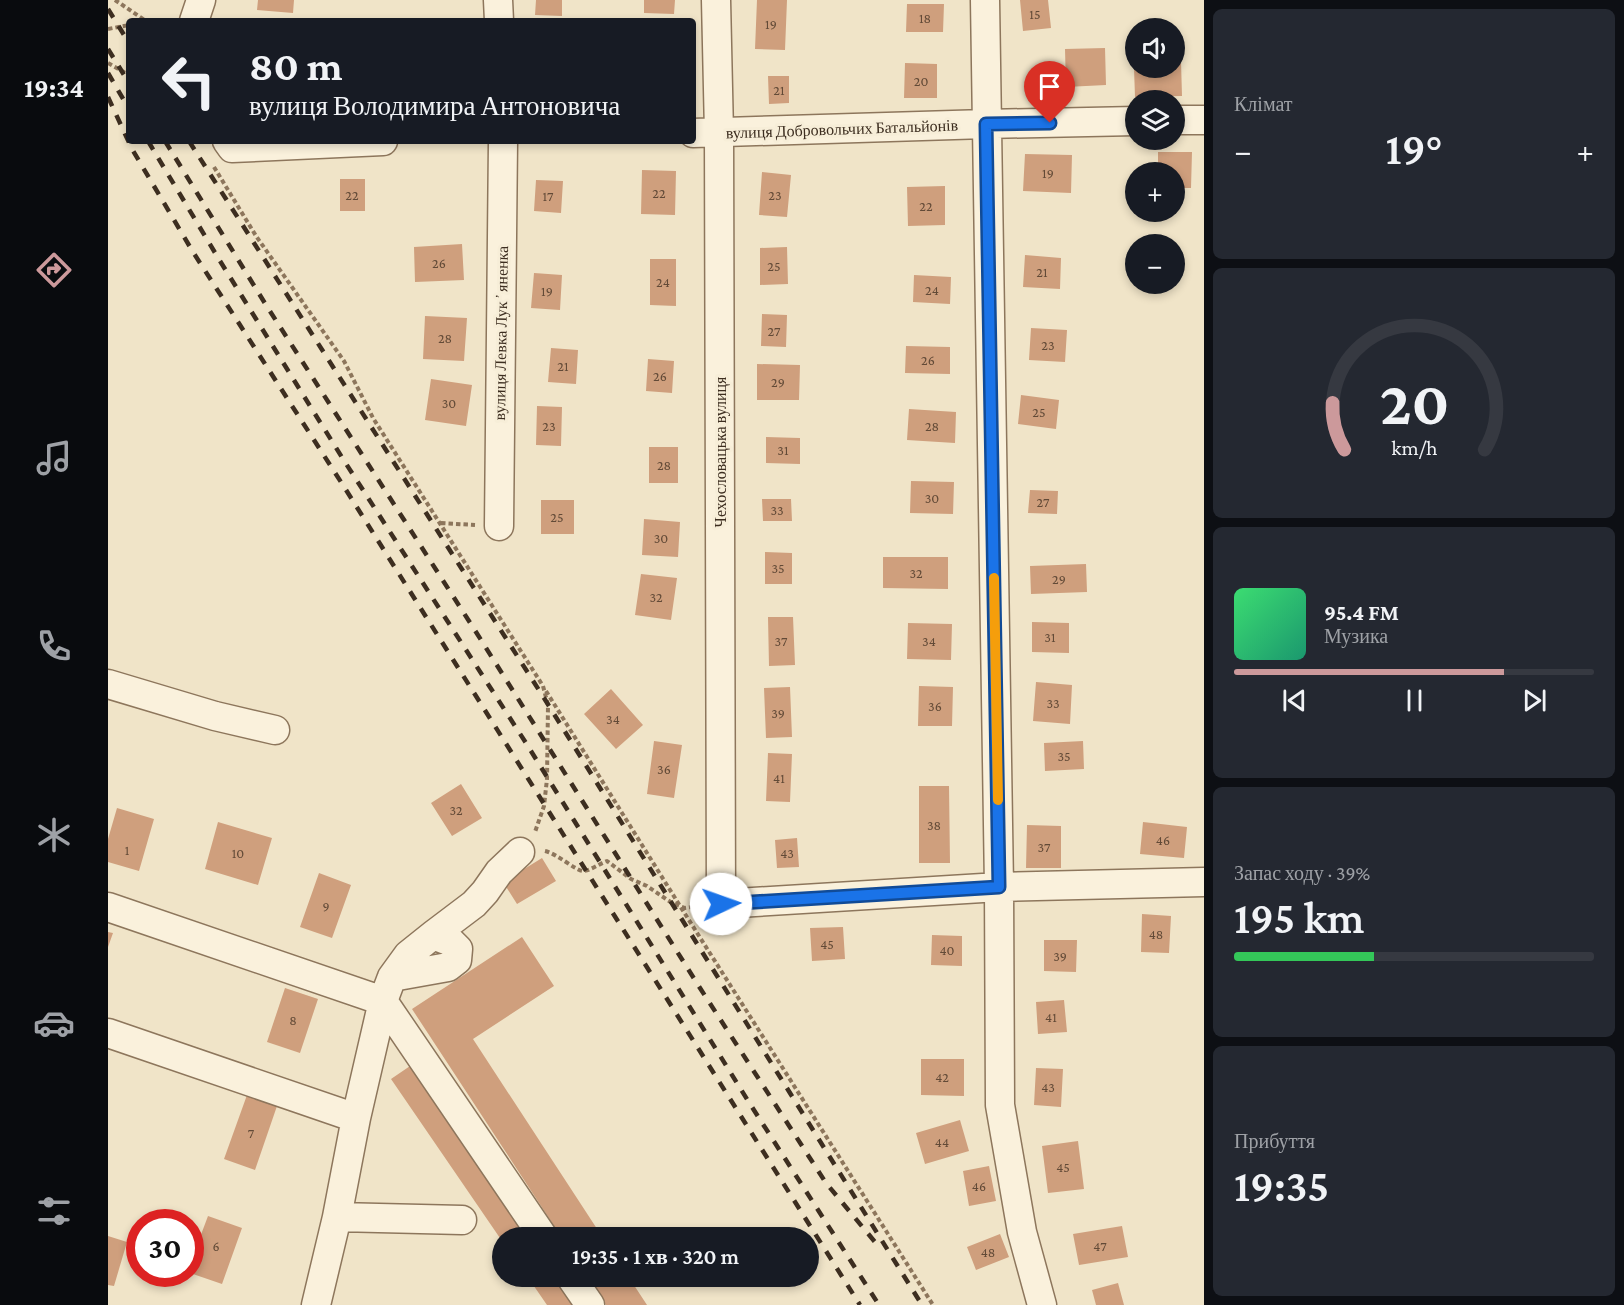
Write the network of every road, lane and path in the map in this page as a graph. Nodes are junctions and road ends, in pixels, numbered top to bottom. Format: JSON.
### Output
{"nodes":[{"id":1,"x":115,"y":0,"type":"edge"},
{"id":2,"x":201,"y":0,"type":"edge"},
{"id":3,"x":498,"y":0,"type":"edge"},
{"id":4,"x":716,"y":0,"type":"edge"},
{"id":5,"x":985,"y":0,"type":"edge"},
{"id":6,"x":142,"y":18,"type":"edge"},
{"id":7,"x":195,"y":18,"type":"edge"},
{"id":8,"x":499,"y":18,"type":"edge"},
{"id":9,"x":126,"y":26,"type":"edge"},
{"id":10,"x":108,"y":29,"type":"edge"},
{"id":11,"x":108,"y":63,"type":"edge"},
{"id":12,"x":126,"y":73,"type":"edge"},
{"id":13,"x":1185,"y":120,"type":"edge"},
{"id":14,"x":1204,"y":120,"type":"edge"},
{"id":15,"x":1125,"y":121,"type":"edge"},
{"id":16,"x":986,"y":124,"type":"junction"},
{"id":17,"x":706,"y":133,"type":"edge"},
{"id":18,"x":330,"y":144,"type":"edge"},
{"id":19,"x":503,"y":144,"type":"edge"},
{"id":20,"x":223,"y":150,"type":"edge"},
{"id":21,"x":440,"y":523,"type":"junction"},
{"id":22,"x":499,"y":526,"type":"joint"},
{"id":23,"x":108,"y":684,"type":"edge"},
{"id":24,"x":543,"y":686,"type":"junction"},
{"id":25,"x":275,"y":730,"type":"dead end"},
{"id":26,"x":520,"y":852,"type":"junction"},
{"id":27,"x":1204,"y":882,"type":"edge"},
{"id":28,"x":999,"y":887,"type":"junction"},
{"id":29,"x":721,"y":904,"type":"junction"},
{"id":30,"x":680,"y":906,"type":"junction"},
{"id":31,"x":108,"y":907,"type":"edge"},
{"id":32,"x":388,"y":989,"type":"junction"},
{"id":33,"x":108,"y":1033,"type":"edge"},
{"id":34,"x":356,"y":1118,"type":"junction"},
{"id":35,"x":337,"y":1217,"type":"junction"},
{"id":36,"x":462,"y":1220,"type":"dead end"},
{"id":37,"x":537,"y":1227,"type":"edge"},
{"id":38,"x":578,"y":1287,"type":"edge"},
{"id":39,"x":316,"y":1305,"type":"edge"},
{"id":40,"x":590,"y":1305,"type":"edge"},
{"id":41,"x":933,"y":1305,"type":"edge"},
{"id":42,"x":1042,"y":1305,"type":"edge"}],
"edges":[{"from":1,"to":6,"type":"path"},
{"from":2,"to":7,"type":"street"},
{"from":3,"to":8,"type":"street"},
{"from":4,"to":17,"type":"street","name":"Чехословацька вулиця"},
{"from":5,"to":16,"type":"street"},
{"from":9,"to":10,"type":"path"},
{"from":11,"to":12,"type":"path"},
{"from":13,"to":14,"type":"street"},
{"from":15,"to":16,"type":"street","name":"вулиця Добровольчих Батальйонів"},
{"from":16,"to":17,"type":"street","name":"вулиця Добровольчих Батальйонів"},
{"from":16,"to":28,"type":"street"},
{"from":17,"to":29,"type":"street","name":"Чехословацька вулиця"},
{"from":18,"to":20,"type":"street"},
{"from":19,"to":22,"type":"street","name":"вулиця Левка Лукʼяненка"},
{"from":20,"to":21,"type":"path"},
{"from":21,"to":22,"type":"path"},
{"from":21,"to":24,"type":"path"},
{"from":23,"to":25,"type":"street"},
{"from":24,"to":26,"type":"path"},
{"from":24,"to":30,"type":"path"},
{"from":26,"to":30,"type":"path"},
{"from":26,"to":32,"type":"street"},
{"from":27,"to":28,"type":"street"},
{"from":28,"to":29,"type":"street"},
{"from":28,"to":42,"type":"street"},
{"from":29,"to":30,"type":"path"},
{"from":30,"to":41,"type":"path"},
{"from":31,"to":32,"type":"street"},
{"from":32,"to":34,"type":"street"},
{"from":32,"to":37,"type":"street"},
{"from":33,"to":34,"type":"street"},
{"from":34,"to":35,"type":"street"},
{"from":35,"to":36,"type":"street"},
{"from":35,"to":39,"type":"street"},
{"from":38,"to":40,"type":"street"}]}
